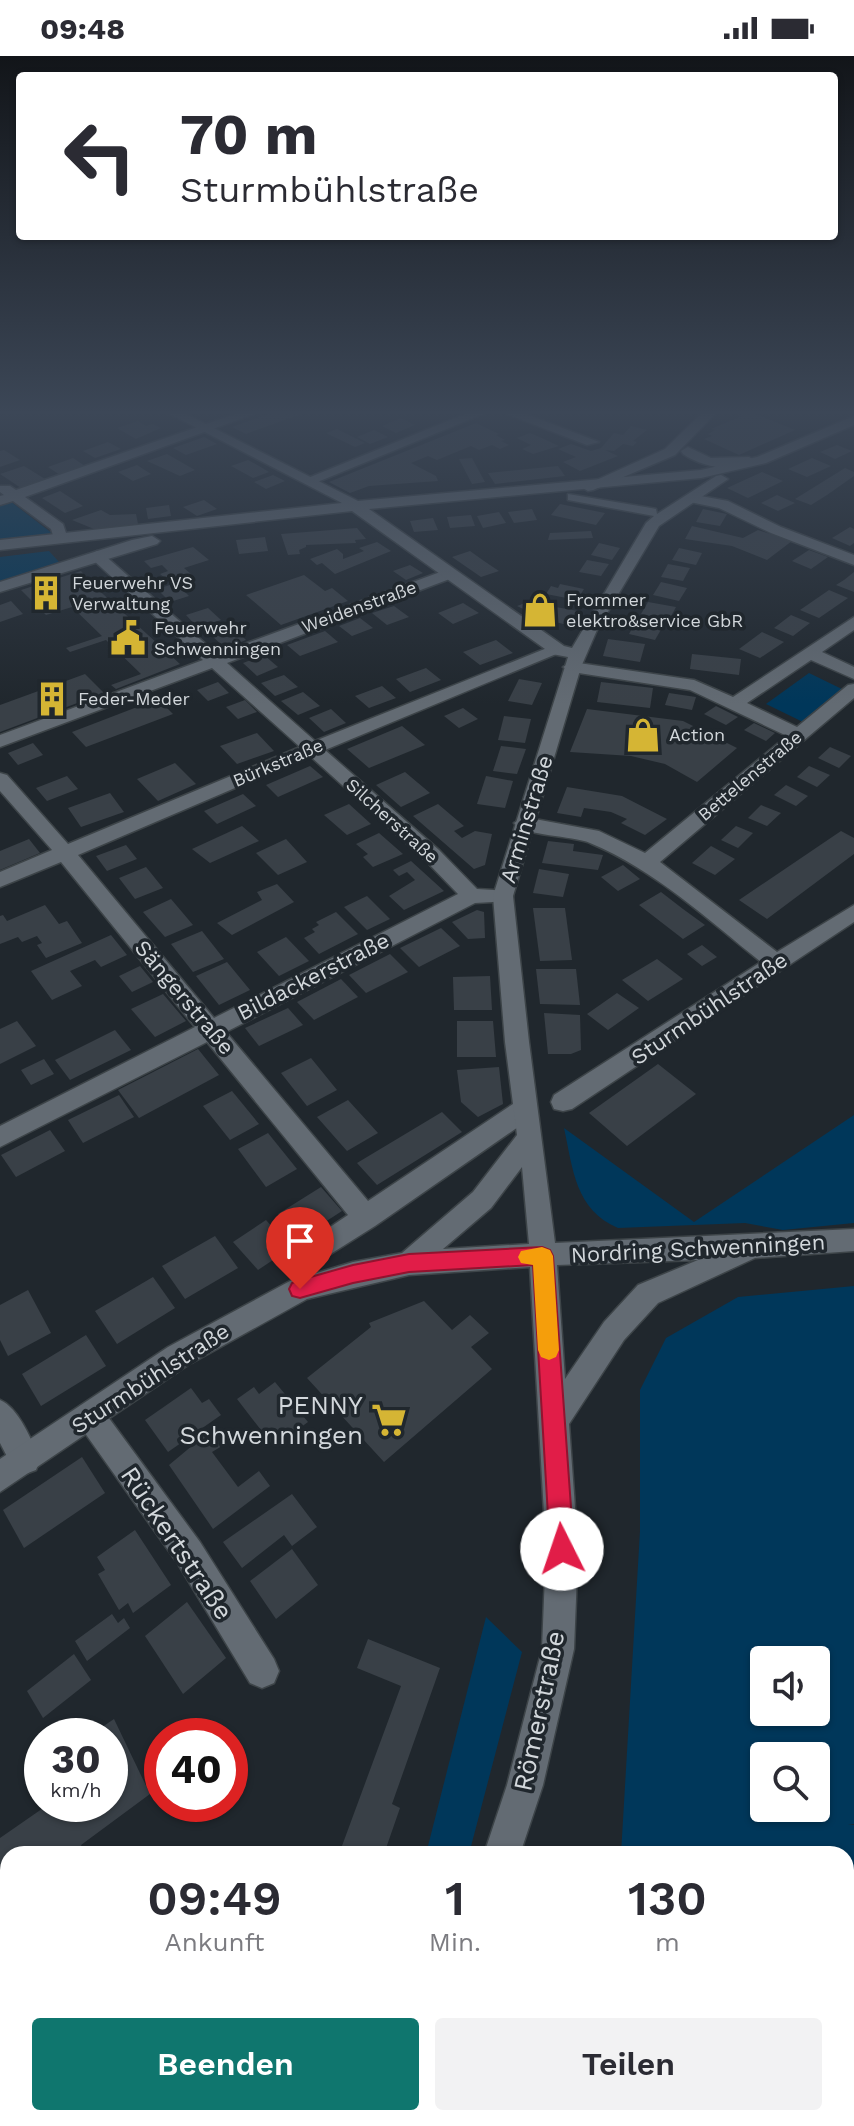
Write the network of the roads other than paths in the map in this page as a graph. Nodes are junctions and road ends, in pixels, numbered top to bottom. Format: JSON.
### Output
{"nodes":[{"id":1,"x":29,"y":511,"type":"edge"},
{"id":2,"x":279,"y":511,"type":"edge"},
{"id":3,"x":374,"y":511,"type":"edge"},
{"id":4,"x":381,"y":511,"type":"edge"},
{"id":5,"x":624,"y":511,"type":"edge"},
{"id":6,"x":653,"y":511,"type":"edge"},
{"id":7,"x":736,"y":511,"type":"edge"},
{"id":8,"x":361,"y":512,"type":"junction"},
{"id":9,"x":670,"y":512,"type":"edge"},
{"id":10,"x":271,"y":514,"type":"junction"},
{"id":11,"x":652,"y":518,"type":"junction"},
{"id":12,"x":60,"y":539,"type":"junction"},
{"id":13,"x":0,"y":545,"type":"edge"},
{"id":14,"x":97,"y":556,"type":"junction"},
{"id":15,"x":854,"y":560,"type":"edge"},
{"id":16,"x":67,"y":565,"type":"junction"},
{"id":17,"x":449,"y":574,"type":"junction"},
{"id":18,"x":0,"y":587,"type":"edge"},
{"id":19,"x":854,"y":622,"type":"edge"},
{"id":20,"x":810,"y":653,"type":"junction"},
{"id":21,"x":569,"y":657,"type":"junction"},
{"id":22,"x":215,"y":660,"type":"junction"},
{"id":23,"x":854,"y":674,"type":"edge"},
{"id":24,"x":854,"y":689,"type":"edge"},
{"id":25,"x":735,"y":703,"type":"junction"},
{"id":26,"x":800,"y":735,"type":"junction"},
{"id":27,"x":0,"y":741,"type":"edge"},
{"id":28,"x":310,"y":749,"type":"junction"},
{"id":29,"x":0,"y":779,"type":"edge"},
{"id":30,"x":524,"y":823,"type":"junction"},
{"id":31,"x":65,"y":853,"type":"junction"},
{"id":32,"x":647,"y":862,"type":"junction"},
{"id":33,"x":0,"y":880,"type":"edge"},
{"id":34,"x":472,"y":896,"type":"junction"},
{"id":35,"x":503,"y":896,"type":"junction"},
{"id":36,"x":854,"y":912,"type":"edge"},
{"id":37,"x":777,"y":963,"type":"junction"},
{"id":38,"x":210,"y":1028,"type":"junction"},
{"id":39,"x":563,"y":1102,"type":"dead end"},
{"id":40,"x":525,"y":1109,"type":"junction"},
{"id":41,"x":0,"y":1137,"type":"edge"},
{"id":42,"x":529,"y":1138,"type":"junction"},
{"id":43,"x":366,"y":1218,"type":"junction"},
{"id":44,"x":854,"y":1240,"type":"edge"},
{"id":45,"x":754,"y":1247,"type":"junction"},
{"id":46,"x":542,"y":1256,"type":"junction"},
{"id":47,"x":302,"y":1260,"type":"dead end"},
{"id":48,"x":409,"y":1263,"type":"junction"},
{"id":49,"x":0,"y":1414,"type":"edge"},
{"id":50,"x":90,"y":1416,"type":"junction"},
{"id":51,"x":554,"y":1421,"type":"junction"},
{"id":52,"x":25,"y":1460,"type":"junction"},
{"id":53,"x":0,"y":1477,"type":"edge"},
{"id":54,"x":262,"y":1671,"type":"dead end"},
{"id":55,"x":505,"y":1846,"type":"edge"}],
"edges":[{"from":1,"to":12,"type":"street"},
{"from":2,"to":10,"type":"street"},
{"from":3,"to":8,"type":"street"},
{"from":4,"to":8,"type":"street"},
{"from":5,"to":11,"type":"street"},
{"from":6,"to":11,"type":"street","name":"Arminstraße"},
{"from":7,"to":15,"type":"street"},
{"from":8,"to":10,"type":"street"},
{"from":8,"to":14,"type":"street"},
{"from":8,"to":17,"type":"street"},
{"from":9,"to":11,"type":"street","name":"Arminstraße"},
{"from":10,"to":12,"type":"street"},
{"from":11,"to":21,"type":"street","name":"Arminstraße"},
{"from":12,"to":13,"type":"street"},
{"from":12,"to":16,"type":"street"},
{"from":14,"to":16,"type":"street"},
{"from":14,"to":22,"type":"street","name":"Silcherstraße"},
{"from":16,"to":18,"type":"street"},
{"from":17,"to":21,"type":"street"},
{"from":17,"to":22,"type":"street","name":"Weidenstraße"},
{"from":19,"to":20,"type":"street"},
{"from":20,"to":23,"type":"street"},
{"from":20,"to":25,"type":"street"},
{"from":21,"to":25,"type":"street"},
{"from":21,"to":28,"type":"street","name":"Bürkstraße"},
{"from":21,"to":30,"type":"street","name":"Arminstraße"},
{"from":22,"to":27,"type":"street","name":"Weidenstraße"},
{"from":22,"to":28,"type":"street","name":"Silcherstraße"},
{"from":24,"to":26,"type":"street","name":"Bettelenstraße"},
{"from":25,"to":26,"type":"street"},
{"from":26,"to":32,"type":"street","name":"Bettelenstraße"},
{"from":28,"to":31,"type":"street","name":"Bürkstraße"},
{"from":28,"to":34,"type":"street","name":"Silcherstraße"},
{"from":29,"to":31,"type":"street","name":"Sängerstraße"},
{"from":30,"to":32,"type":"street"},
{"from":30,"to":35,"type":"street","name":"Arminstraße"},
{"from":31,"to":33,"type":"street","name":"Bürkstraße"},
{"from":31,"to":38,"type":"street","name":"Sängerstraße"},
{"from":32,"to":37,"type":"street"},
{"from":34,"to":35,"type":"street","name":"Bildackerstraße"},
{"from":34,"to":38,"type":"street","name":"Bildackerstraße"},
{"from":35,"to":40,"type":"street","name":"Arminstraße"},
{"from":36,"to":37,"type":"street","name":"Sturmbühlstraße"},
{"from":37,"to":39,"type":"street","name":"Sturmbühlstraße"},
{"from":38,"to":41,"type":"street","name":"Bildackerstraße"},
{"from":38,"to":43,"type":"street","name":"Sängerstraße"},
{"from":40,"to":42,"type":"street","name":"Arminstraße"},
{"from":40,"to":43,"type":"street"},
{"from":42,"to":46,"type":"street","name":"Arminstraße"},
{"from":42,"to":48,"type":"street"},
{"from":43,"to":47,"type":"street"},
{"from":44,"to":45,"type":"street","name":"Nordring Schwenningen"},
{"from":45,"to":46,"type":"street","name":"Nordring Schwenningen"},
{"from":45,"to":51,"type":"street"},
{"from":46,"to":48,"type":"street","name":"Sturmbühlstraße"},
{"from":46,"to":51,"type":"street","name":"Römerstraße"},
{"from":48,"to":50,"type":"street","name":"Sturmbühlstraße"},
{"from":49,"to":52,"type":"street"},
{"from":50,"to":52,"type":"street","name":"Sturmbühlstraße"},
{"from":50,"to":54,"type":"street","name":"Rückertstraße"},
{"from":51,"to":55,"type":"street","name":"Römerstraße"},
{"from":52,"to":53,"type":"street","name":"Sturmbühlstraße"}]}
